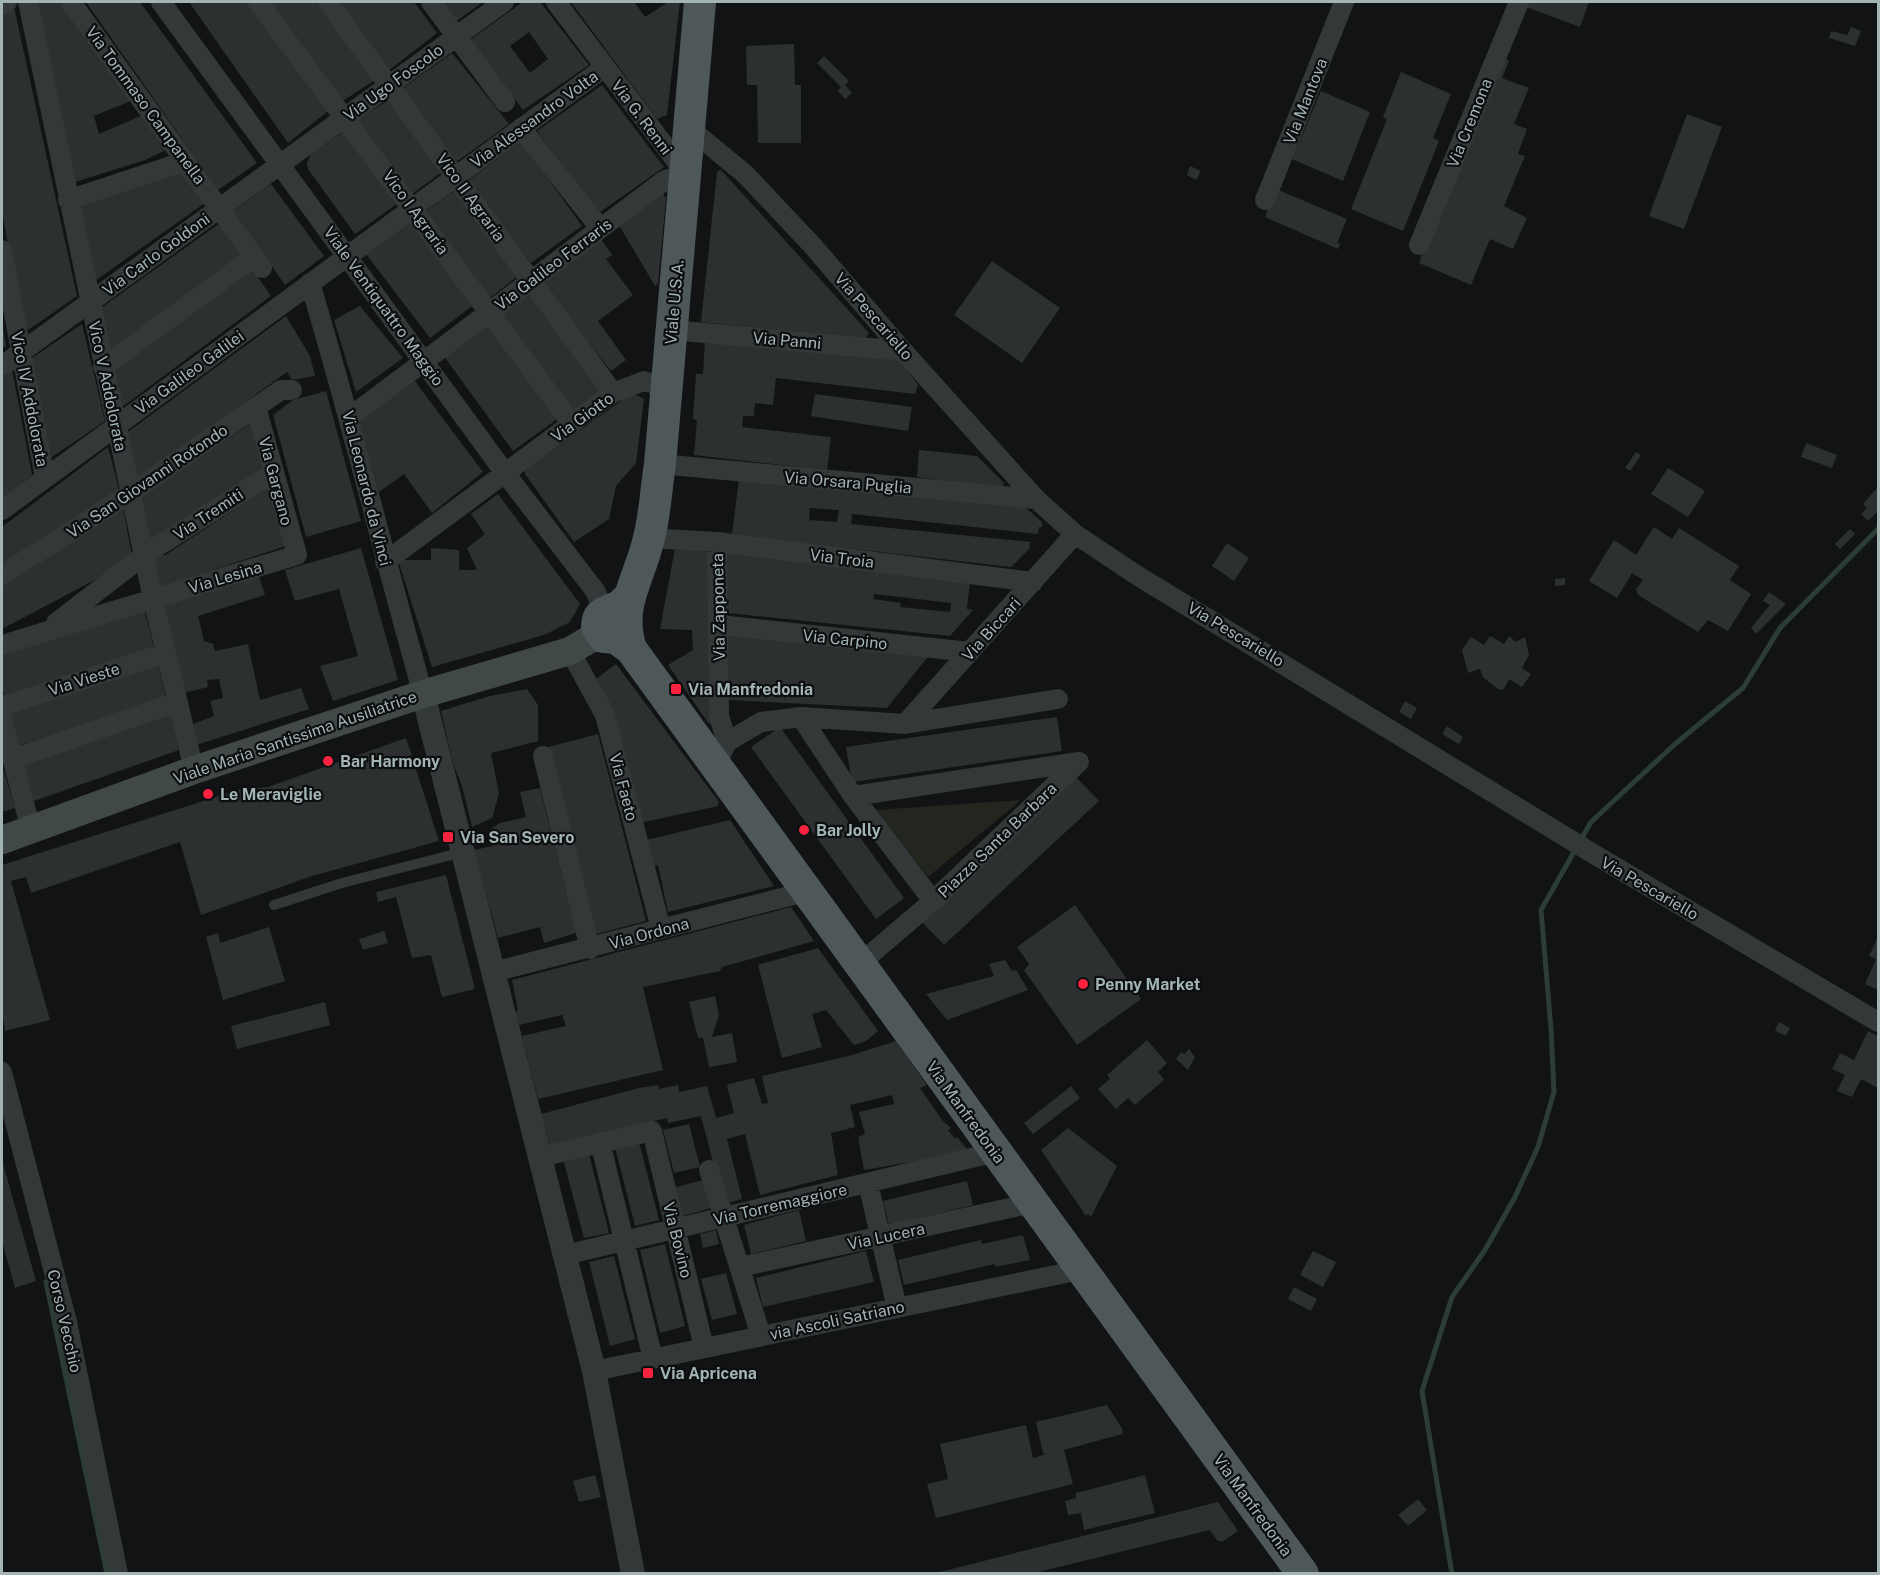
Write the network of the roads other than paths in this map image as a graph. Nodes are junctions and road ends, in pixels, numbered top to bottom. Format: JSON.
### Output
{"nodes":[{"id":1,"x":7,"y":2,"type":"edge"},
{"id":2,"x":28,"y":2,"type":"edge"},
{"id":3,"x":71,"y":2,"type":"edge"},
{"id":4,"x":161,"y":2,"type":"edge"},
{"id":5,"x":258,"y":2,"type":"edge"},
{"id":6,"x":328,"y":2,"type":"edge"},
{"id":7,"x":431,"y":2,"type":"edge"},
{"id":8,"x":504,"y":2,"type":"edge"},
{"id":9,"x":556,"y":2,"type":"edge"},
{"id":10,"x":700,"y":2,"type":"edge"},
{"id":11,"x":1344,"y":2,"type":"edge"},
{"id":12,"x":1519,"y":2,"type":"edge"},
{"id":13,"x":2,"y":5,"type":"edge"},
{"id":14,"x":457,"y":36,"type":"junction"},
{"id":15,"x":605,"y":67,"type":"junction"},
{"id":16,"x":388,"y":86,"type":"junction"},
{"id":17,"x":505,"y":102,"type":"dead end"},
{"id":18,"x":345,"y":117,"type":"junction"},
{"id":19,"x":521,"y":128,"type":"junction"},
{"id":20,"x":689,"y":128,"type":"junction"},
{"id":21,"x":186,"y":161,"type":"junction"},
{"id":22,"x":281,"y":163,"type":"junction"},
{"id":23,"x":686,"y":174,"type":"junction"},
{"id":24,"x":456,"y":177,"type":"junction"},
{"id":25,"x":68,"y":200,"type":"junction"},
{"id":26,"x":1265,"y":200,"type":"dead end"},
{"id":27,"x":412,"y":207,"type":"junction"},
{"id":28,"x":219,"y":208,"type":"junction"},
{"id":29,"x":600,"y":228,"type":"junction"},
{"id":30,"x":1419,"y":245,"type":"dead end"},
{"id":31,"x":2,"y":250,"type":"edge"},
{"id":32,"x":347,"y":255,"type":"junction"},
{"id":33,"x":531,"y":280,"type":"junction"},
{"id":34,"x":310,"y":283,"type":"junction"},
{"id":35,"x":90,"y":301,"type":"junction"},
{"id":36,"x":489,"y":312,"type":"junction"},
{"id":37,"x":672,"y":330,"type":"junction"},
{"id":38,"x":21,"y":351,"type":"junction"},
{"id":39,"x":903,"y":351,"type":"junction"},
{"id":40,"x":424,"y":363,"type":"junction"},
{"id":41,"x":2,"y":366,"type":"edge"},
{"id":42,"x":103,"y":367,"type":"junction"},
{"id":43,"x":665,"y":387,"type":"junction"},
{"id":44,"x":292,"y":390,"type":"dead end"},
{"id":45,"x":613,"y":393,"type":"junction"},
{"id":46,"x":256,"y":407,"type":"junction"},
{"id":47,"x":350,"y":417,"type":"junction"},
{"id":48,"x":572,"y":424,"type":"junction"},
{"id":49,"x":116,"y":426,"type":"junction"},
{"id":50,"x":660,"y":464,"type":"junction"},
{"id":51,"x":273,"y":473,"type":"junction"},
{"id":52,"x":505,"y":473,"type":"junction"},
{"id":53,"x":45,"y":478,"type":"junction"},
{"id":54,"x":131,"y":493,"type":"junction"},
{"id":55,"x":1036,"y":499,"type":"junction"},
{"id":56,"x":2,"y":510,"type":"edge"},
{"id":57,"x":1075,"y":534,"type":"junction"},
{"id":58,"x":649,"y":538,"type":"junction"},
{"id":59,"x":717,"y":542,"type":"junction"},
{"id":60,"x":144,"y":555,"type":"junction"},
{"id":61,"x":297,"y":555,"type":"joint"},
{"id":62,"x":386,"y":562,"type":"junction"},
{"id":63,"x":2,"y":575,"type":"edge"},
{"id":64,"x":1033,"y":582,"type":"junction"},
{"id":65,"x":153,"y":599,"type":"junction"},
{"id":66,"x":720,"y":626,"type":"junction"},
{"id":67,"x":609,"y":628,"type":"junction"},
{"id":68,"x":45,"y":632,"type":"junction"},
{"id":69,"x":2,"y":645,"type":"edge"},
{"id":70,"x":970,"y":652,"type":"junction"},
{"id":71,"x":166,"y":653,"type":"junction"},
{"id":72,"x":423,"y":694,"type":"junction"},
{"id":73,"x":1058,"y":699,"type":"dead end"},
{"id":74,"x":178,"y":702,"type":"junction"},
{"id":75,"x":2,"y":706,"type":"edge"},
{"id":76,"x":801,"y":717,"type":"junction"},
{"id":77,"x":2,"y":719,"type":"edge"},
{"id":78,"x":905,"y":724,"type":"junction"},
{"id":79,"x":721,"y":754,"type":"junction"},
{"id":80,"x":543,"y":756,"type":"dead end"},
{"id":81,"x":12,"y":759,"type":"junction"},
{"id":82,"x":194,"y":770,"type":"junction"},
{"id":83,"x":853,"y":796,"type":"junction"},
{"id":84,"x":31,"y":830,"type":"junction"},
{"id":85,"x":2,"y":840,"type":"edge"},
{"id":86,"x":463,"y":852,"type":"junction"},
{"id":87,"x":805,"y":892,"type":"junction"},
{"id":88,"x":933,"y":901,"type":"junction"},
{"id":89,"x":274,"y":905,"type":"dead end"},
{"id":90,"x":661,"y":929,"type":"junction"},
{"id":91,"x":590,"y":949,"type":"junction"},
{"id":92,"x":858,"y":965,"type":"junction"},
{"id":93,"x":493,"y":972,"type":"junction"},
{"id":94,"x":1878,"y":1022,"type":"edge"},
{"id":95,"x":2,"y":1072,"type":"edge"},
{"id":96,"x":600,"y":1142,"type":"junction"},
{"id":97,"x":996,"y":1152,"type":"junction"},
{"id":98,"x":540,"y":1157,"type":"junction"},
{"id":99,"x":709,"y":1170,"type":"dead end"},
{"id":100,"x":868,"y":1183,"type":"junction"},
{"id":101,"x":1033,"y":1203,"type":"junction"},
{"id":102,"x":723,"y":1218,"type":"junction"},
{"id":103,"x":675,"y":1229,"type":"junction"},
{"id":104,"x":880,"y":1237,"type":"junction"},
{"id":105,"x":624,"y":1241,"type":"junction"},
{"id":106,"x":564,"y":1255,"type":"junction"},
{"id":107,"x":740,"y":1268,"type":"junction"},
{"id":108,"x":1080,"y":1270,"type":"junction"},
{"id":109,"x":897,"y":1308,"type":"junction"},
{"id":110,"x":761,"y":1336,"type":"junction"},
{"id":111,"x":704,"y":1348,"type":"junction"},
{"id":112,"x":653,"y":1359,"type":"junction"},
{"id":113,"x":594,"y":1371,"type":"junction"},
{"id":114,"x":118,"y":1574,"type":"edge"},
{"id":115,"x":633,"y":1574,"type":"edge"},
{"id":116,"x":1303,"y":1574,"type":"edge"}],
"edges":[{"from":1,"to":13,"type":"street"},
{"from":2,"to":25,"type":"street","name":"Vico V Addolorata"},
{"from":3,"to":21,"type":"street","name":"Via Tommaso Campanella"},
{"from":4,"to":22,"type":"street","name":"Viale Ventiquattro Maggio"},
{"from":5,"to":18,"type":"street","name":"Vico I Agraria"},
{"from":6,"to":16,"type":"street","name":"Vico II Agraria"},
{"from":7,"to":14,"type":"street"},
{"from":8,"to":14,"type":"street","name":"Via Ugo Foscolo"},
{"from":9,"to":15,"type":"street","name":"Via G. Renni"},
{"from":10,"to":20,"type":"main road","name":"Viale U.S.A."},
{"from":11,"to":26,"type":"street","name":"Via Mantova"},
{"from":12,"to":30,"type":"street","name":"Via Cremona"},
{"from":14,"to":16,"type":"street","name":"Via Ugo Foscolo"},
{"from":14,"to":17,"type":"street"},
{"from":15,"to":19,"type":"street","name":"Via Alessandro Volta"},
{"from":15,"to":23,"type":"street","name":"Via G. Renni"},
{"from":16,"to":18,"type":"street","name":"Via Ugo Foscolo"},
{"from":16,"to":24,"type":"street","name":"Vico II Agraria"},
{"from":18,"to":22,"type":"street","name":"Via Ugo Foscolo"},
{"from":18,"to":27,"type":"street","name":"Vico I Agraria"},
{"from":19,"to":24,"type":"street","name":"Via Alessandro Volta"},
{"from":19,"to":29,"type":"street"},
{"from":20,"to":23,"type":"main road","name":"Viale U.S.A."},
{"from":20,"to":39,"type":"street","name":"Via Pescariello"},
{"from":21,"to":25,"type":"street"},
{"from":21,"to":28,"type":"street","name":"Via Tommaso Campanella"},
{"from":22,"to":28,"type":"street","name":"Via Carlo Goldoni"},
{"from":22,"to":32,"type":"street","name":"Viale Ventiquattro Maggio"},
{"from":23,"to":29,"type":"street","name":"Via Galileo Ferraris"},
{"from":23,"to":37,"type":"main road","name":"Viale U.S.A."},
{"from":24,"to":27,"type":"street","name":"Via Alessandro Volta"},
{"from":24,"to":33,"type":"street","name":"Vico II Agraria"},
{"from":25,"to":35,"type":"street","name":"Vico V Addolorata"},
{"from":27,"to":32,"type":"street","name":"Via Alessandro Volta"},
{"from":27,"to":36,"type":"street","name":"Vico I Agraria"},
{"from":28,"to":35,"type":"street","name":"Via Carlo Goldoni"},
{"from":28,"to":42,"type":"street","name":"Via Tommaso Campanella"},
{"from":29,"to":33,"type":"street","name":"Via Galileo Ferraris"},
{"from":31,"to":38,"type":"street","name":"Vico IV Addolorata"},
{"from":32,"to":34,"type":"street","name":"Via Galileo Galilei"},
{"from":32,"to":40,"type":"street","name":"Viale Ventiquattro Maggio"},
{"from":33,"to":36,"type":"street","name":"Via Galileo Ferraris"},
{"from":33,"to":45,"type":"street","name":"Vico II Agraria"},
{"from":34,"to":47,"type":"street","name":"Via Leonardo da Vinci"},
{"from":34,"to":49,"type":"street","name":"Via Galileo Galilei"},
{"from":35,"to":38,"type":"street","name":"Via Carlo Goldoni"},
{"from":35,"to":42,"type":"street","name":"Vico V Addolorata"},
{"from":36,"to":40,"type":"street","name":"Via Galileo Ferraris"},
{"from":36,"to":48,"type":"street","name":"Vico I Agraria"},
{"from":37,"to":39,"type":"street","name":"Via Panni"},
{"from":37,"to":43,"type":"main road","name":"Viale U.S.A."},
{"from":38,"to":41,"type":"street","name":"Via Carlo Goldoni"},
{"from":38,"to":53,"type":"street","name":"Vico IV Addolorata"},
{"from":39,"to":55,"type":"street","name":"Via Pescariello"},
{"from":40,"to":47,"type":"street","name":"Via Galileo Ferraris"},
{"from":40,"to":52,"type":"street","name":"Viale Ventiquattro Maggio"},
{"from":42,"to":49,"type":"street","name":"Vico V Addolorata"},
{"from":43,"to":45,"type":"street","name":"Via Giotto"},
{"from":43,"to":50,"type":"main road","name":"Viale U.S.A."},
{"from":44,"to":46,"type":"street","name":"Via San Giovanni Rotondo"},
{"from":45,"to":48,"type":"street","name":"Via Giotto"},
{"from":46,"to":51,"type":"street","name":"Via Gargano"},
{"from":46,"to":54,"type":"street","name":"Via San Giovanni Rotondo"},
{"from":47,"to":62,"type":"street","name":"Via Leonardo da Vinci"},
{"from":48,"to":52,"type":"street","name":"Via Giotto"},
{"from":49,"to":53,"type":"street","name":"Via Galileo Galilei"},
{"from":49,"to":54,"type":"street","name":"Vico V Addolorata"},
{"from":50,"to":55,"type":"street","name":"Via Orsara Puglia"},
{"from":50,"to":58,"type":"main road","name":"Viale U.S.A."},
{"from":51,"to":60,"type":"street","name":"Via Tremiti"},
{"from":51,"to":61,"type":"street","name":"Via Gargano"},
{"from":52,"to":62,"type":"street","name":"Via Giotto"},
{"from":52,"to":67,"type":"street","name":"Viale Ventiquattro Maggio"},
{"from":53,"to":56,"type":"street","name":"Via Galileo Galilei"},
{"from":54,"to":60,"type":"street","name":"Vico V Addolorata"},
{"from":54,"to":63,"type":"street","name":"Via San Giovanni Rotondo"},
{"from":55,"to":57,"type":"street","name":"Via Pescariello"},
{"from":57,"to":64,"type":"street","name":"Via Biccari"},
{"from":57,"to":94,"type":"street","name":"Via Pescariello"},
{"from":58,"to":59,"type":"street","name":"Via Troia"},
{"from":58,"to":67,"type":"main road","name":"Viale U.S.A."},
{"from":59,"to":64,"type":"street","name":"Via Troia"},
{"from":59,"to":66,"type":"street","name":"Via Zapponeta"},
{"from":60,"to":65,"type":"street","name":"Vico V Addolorata"},
{"from":60,"to":68,"type":"street","name":"Via Tremiti"},
{"from":61,"to":65,"type":"street","name":"Via Lesina"},
{"from":62,"to":72,"type":"street","name":"Via Leonardo da Vinci"},
{"from":64,"to":70,"type":"street","name":"Via Biccari"},
{"from":65,"to":68,"type":"street","name":"Via Lesina"},
{"from":65,"to":71,"type":"street","name":"Vico V Addolorata"},
{"from":66,"to":70,"type":"street","name":"Via Carpino"},
{"from":66,"to":79,"type":"street","name":"Via Zapponeta"},
{"from":67,"to":72,"type":"main road","name":"Viale Maria Santissima Ausiliatrice"},
{"from":67,"to":79,"type":"main road","name":"Via Manfredonia"},
{"from":67,"to":90,"type":"street","name":"Via Faeto"},
{"from":68,"to":69,"type":"street","name":"Via Lesina"},
{"from":70,"to":78,"type":"street","name":"Via Biccari"},
{"from":71,"to":74,"type":"street","name":"Vico V Addolorata"},
{"from":71,"to":75,"type":"street","name":"Via Vieste"},
{"from":72,"to":82,"type":"main road","name":"Viale Maria Santissima Ausiliatrice"},
{"from":72,"to":86,"type":"street"},
{"from":73,"to":78,"type":"street"},
{"from":74,"to":81,"type":"street"},
{"from":74,"to":82,"type":"street","name":"Vico V Addolorata"},
{"from":76,"to":78,"type":"street"},
{"from":76,"to":79,"type":"street"},
{"from":76,"to":83,"type":"street","name":"Piazza Santa Barbara"},
{"from":77,"to":81,"type":"street"},
{"from":79,"to":87,"type":"main road","name":"Via Manfredonia"},
{"from":80,"to":91,"type":"street"},
{"from":81,"to":84,"type":"street"},
{"from":82,"to":84,"type":"main road","name":"Viale Maria Santissima Ausiliatrice"},
{"from":83,"to":88,"type":"street","name":"Piazza Santa Barbara"},
{"from":83,"to":88,"type":"street","name":"Piazza Santa Barbara"},
{"from":84,"to":85,"type":"main road","name":"Viale Maria Santissima Ausiliatrice"},
{"from":86,"to":89,"type":"lane"},
{"from":86,"to":93,"type":"street"},
{"from":87,"to":90,"type":"street","name":"Via Ordona"},
{"from":87,"to":92,"type":"main road","name":"Via Manfredonia"},
{"from":88,"to":92,"type":"street"},
{"from":90,"to":91,"type":"street","name":"Via Ordona"},
{"from":91,"to":93,"type":"street","name":"Via Ordona"},
{"from":92,"to":97,"type":"main road","name":"Via Manfredonia"},
{"from":93,"to":98,"type":"street"},
{"from":95,"to":114,"type":"street","name":"Corso Vecchio"},
{"from":96,"to":98,"type":"street"},
{"from":96,"to":103,"type":"street","name":"Via Bovino"},
{"from":96,"to":105,"type":"street"},
{"from":97,"to":100,"type":"street","name":"Via Torremaggiore"},
{"from":97,"to":101,"type":"main road","name":"Via Manfredonia"},
{"from":98,"to":106,"type":"street"},
{"from":99,"to":102,"type":"street"},
{"from":100,"to":102,"type":"street","name":"Via Torremaggiore"},
{"from":100,"to":104,"type":"street"},
{"from":101,"to":104,"type":"street","name":"Via Lucera"},
{"from":101,"to":108,"type":"main road","name":"Via Manfredonia"},
{"from":102,"to":103,"type":"street","name":"Via Torremaggiore"},
{"from":102,"to":107,"type":"street"},
{"from":103,"to":105,"type":"street","name":"Via Torremaggiore"},
{"from":103,"to":111,"type":"street","name":"Via Bovino"},
{"from":104,"to":107,"type":"street","name":"Via Lucera"},
{"from":104,"to":109,"type":"street"},
{"from":105,"to":106,"type":"street","name":"Via Torremaggiore"},
{"from":105,"to":112,"type":"street"},
{"from":106,"to":113,"type":"street"},
{"from":107,"to":110,"type":"street"},
{"from":108,"to":109,"type":"street","name":"via Ascoli Satriano"},
{"from":108,"to":116,"type":"main road","name":"Via Manfredonia"},
{"from":109,"to":110,"type":"street","name":"via Ascoli Satriano"},
{"from":110,"to":111,"type":"street","name":"via Ascoli Satriano"},
{"from":111,"to":112,"type":"street","name":"via Ascoli Satriano"},
{"from":112,"to":113,"type":"street","name":"via Ascoli Satriano"},
{"from":113,"to":115,"type":"street"}]}
